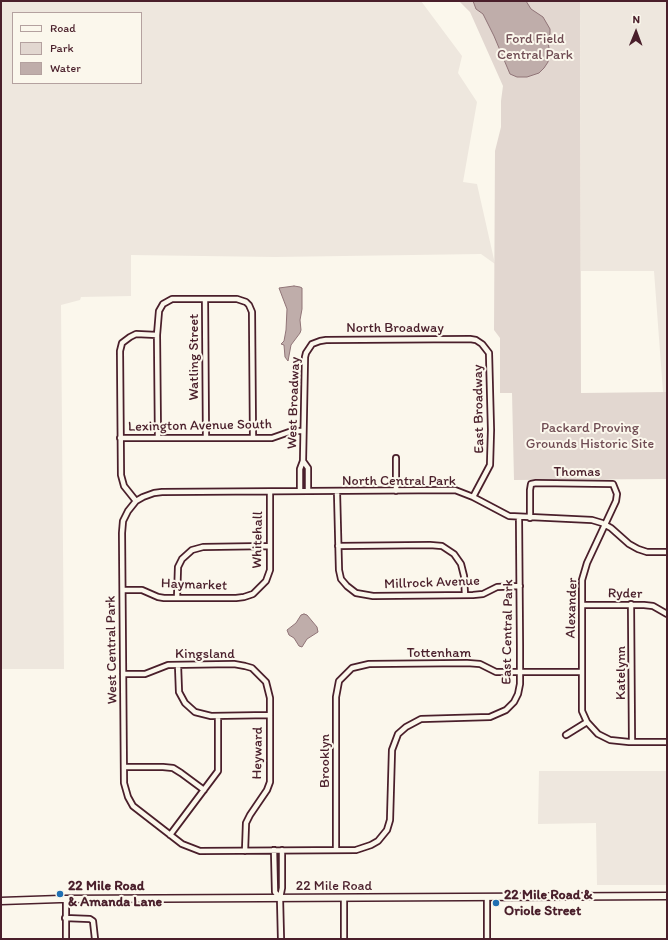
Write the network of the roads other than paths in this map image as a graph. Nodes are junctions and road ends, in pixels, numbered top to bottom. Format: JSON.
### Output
{"nodes":[{"id":1,"x":205,"y":299,"type":"junction"},
{"id":2,"x":157,"y":335,"type":"junction"},
{"id":3,"x":482,"y":344,"type":"joint"},
{"id":4,"x":310,"y":347,"type":"joint"},
{"id":5,"x":304,"y":431,"type":"junction"},
{"id":6,"x":120,"y":438,"type":"junction"},
{"id":7,"x":158,"y":438,"type":"junction"},
{"id":8,"x":206,"y":438,"type":"junction"},
{"id":9,"x":253,"y":438,"type":"junction"},
{"id":10,"x":396,"y":458,"type":"dead end"},
{"id":11,"x":303,"y":461,"type":"junction"},
{"id":12,"x":300,"y":480,"type":"junction"},
{"id":13,"x":308,"y":480,"type":"junction"},
{"id":14,"x":300,"y":491,"type":"junction"},
{"id":15,"x":308,"y":491,"type":"junction"},
{"id":16,"x":396,"y":491,"type":"junction"},
{"id":17,"x":270,"y":492,"type":"junction"},
{"id":18,"x":337,"y":492,"type":"junction"},
{"id":19,"x":472,"y":497,"type":"junction"},
{"id":20,"x":141,"y":498,"type":"joint"},
{"id":21,"x":136,"y":501,"type":"junction"},
{"id":22,"x":519,"y":518,"type":"junction"},
{"id":23,"x":530,"y":518,"type":"junction"},
{"id":24,"x":606,"y":525,"type":"junction"},
{"id":25,"x":269,"y":546,"type":"junction"},
{"id":26,"x":338,"y":546,"type":"junction"},
{"id":27,"x":667,"y":552,"type":"edge"},
{"id":28,"x":520,"y":586,"type":"junction"},
{"id":29,"x":262,"y":587,"type":"joint"},
{"id":30,"x":123,"y":590,"type":"junction"},
{"id":31,"x":465,"y":595,"type":"junction"},
{"id":32,"x":177,"y":598,"type":"junction"},
{"id":33,"x":631,"y":604,"type":"junction"},
{"id":34,"x":582,"y":605,"type":"junction"},
{"id":35,"x":667,"y":614,"type":"edge"},
{"id":36,"x":178,"y":665,"type":"junction"},
{"id":37,"x":520,"y":672,"type":"junction"},
{"id":38,"x":582,"y":672,"type":"junction"},
{"id":39,"x":123,"y":674,"type":"junction"},
{"id":40,"x":345,"y":674,"type":"joint"},
{"id":41,"x":261,"y":676,"type":"joint"},
{"id":42,"x":270,"y":715,"type":"junction"},
{"id":43,"x":218,"y":716,"type":"junction"},
{"id":44,"x":588,"y":722,"type":"junction"},
{"id":45,"x":566,"y":735,"type":"dead end"},
{"id":46,"x":632,"y":742,"type":"junction"},
{"id":47,"x":667,"y":742,"type":"edge"},
{"id":48,"x":124,"y":767,"type":"junction"},
{"id":49,"x":204,"y":790,"type":"junction"},
{"id":50,"x":170,"y":835,"type":"junction"},
{"id":51,"x":274,"y":850,"type":"junction"},
{"id":52,"x":282,"y":850,"type":"junction"},
{"id":53,"x":336,"y":850,"type":"junction"},
{"id":54,"x":245,"y":851,"type":"junction"},
{"id":55,"x":667,"y":896,"type":"edge"},
{"id":56,"x":487,"y":897,"type":"junction"},
{"id":57,"x":280,"y":898,"type":"junction"},
{"id":58,"x":344,"y":898,"type":"junction"},
{"id":59,"x":66,"y":899,"type":"junction"},
{"id":60,"x":1,"y":901,"type":"edge"},
{"id":61,"x":66,"y":918,"type":"junction"},
{"id":62,"x":66,"y":939,"type":"edge"},
{"id":63,"x":95,"y":939,"type":"edge"},
{"id":64,"x":281,"y":939,"type":"edge"},
{"id":65,"x":344,"y":939,"type":"edge"},
{"id":66,"x":487,"y":939,"type":"edge"}],
"edges":[{"from":1,"to":2,"type":"street"},
{"from":1,"to":8,"type":"street","name":"Watling Street"},
{"from":1,"to":9,"type":"street"},
{"from":2,"to":6,"type":"street"},
{"from":2,"to":7,"type":"street"},
{"from":3,"to":4,"type":"street","name":"North Broadway"},
{"from":3,"to":19,"type":"street","name":"East Broadway"},
{"from":4,"to":5,"type":"street","name":"West Broadway"},
{"from":5,"to":9,"type":"street","name":"Lexington Avenue South"},
{"from":5,"to":11,"type":"street","name":"West Broadway"},
{"from":6,"to":7,"type":"street","name":"Lexington Avenue South"},
{"from":6,"to":21,"type":"street"},
{"from":7,"to":8,"type":"street","name":"Lexington Avenue South"},
{"from":8,"to":9,"type":"street","name":"Lexington Avenue South"},
{"from":10,"to":16,"type":"street"},
{"from":11,"to":12,"type":"street","name":"West Broadway"},
{"from":11,"to":13,"type":"street","name":"West Broadway"},
{"from":12,"to":13,"type":"street"},
{"from":12,"to":14,"type":"street","name":"West Broadway"},
{"from":13,"to":15,"type":"street","name":"West Broadway"},
{"from":14,"to":15,"type":"street","name":"North Central Park"},
{"from":14,"to":17,"type":"street","name":"North Central Park"},
{"from":15,"to":18,"type":"street","name":"North Central Park"},
{"from":16,"to":18,"type":"street","name":"North Central Park"},
{"from":16,"to":19,"type":"street","name":"North Central Park"},
{"from":17,"to":20,"type":"street","name":"North Central Park"},
{"from":17,"to":25,"type":"street","name":"Whitehall"},
{"from":18,"to":26,"type":"street"},
{"from":19,"to":22,"type":"street","name":"North Central Park"},
{"from":20,"to":21,"type":"street","name":"West Central Park"},
{"from":21,"to":30,"type":"street","name":"West Central Park"},
{"from":22,"to":23,"type":"street","name":"North Central Park"},
{"from":22,"to":28,"type":"street","name":"East Central Park"},
{"from":23,"to":24,"type":"street","name":"North Central Park"},
{"from":23,"to":24,"type":"street","name":"Thomas"},
{"from":24,"to":27,"type":"street","name":"North Central Park"},
{"from":24,"to":34,"type":"street","name":"Alexander"},
{"from":25,"to":29,"type":"street","name":"Whitehall"},
{"from":25,"to":32,"type":"street"},
{"from":26,"to":31,"type":"street"},
{"from":26,"to":31,"type":"street","name":"Millrock Avenue"},
{"from":28,"to":31,"type":"street","name":"Millrock Avenue"},
{"from":28,"to":37,"type":"street","name":"East Central Park"},
{"from":29,"to":32,"type":"street","name":"Haymarket"},
{"from":30,"to":32,"type":"street","name":"Haymarket"},
{"from":30,"to":39,"type":"street","name":"West Central Park"},
{"from":33,"to":34,"type":"street","name":"Ryder"},
{"from":33,"to":35,"type":"street","name":"Ryder"},
{"from":33,"to":46,"type":"street","name":"Katelynn"},
{"from":34,"to":38,"type":"street","name":"Alexander"},
{"from":36,"to":39,"type":"street","name":"Kingsland"},
{"from":36,"to":41,"type":"street","name":"Kingsland"},
{"from":36,"to":43,"type":"street"},
{"from":37,"to":38,"type":"street","name":"Tottenham"},
{"from":37,"to":40,"type":"street","name":"Tottenham"},
{"from":37,"to":53,"type":"street","name":"East Central Park"},
{"from":38,"to":44,"type":"street","name":"Alexander"},
{"from":39,"to":48,"type":"street","name":"West Central Park"},
{"from":40,"to":53,"type":"street","name":"Brooklyn"},
{"from":41,"to":42,"type":"street","name":"Heyward"},
{"from":42,"to":43,"type":"street"},
{"from":42,"to":54,"type":"street","name":"Heyward"},
{"from":43,"to":49,"type":"street"},
{"from":44,"to":45,"type":"street"},
{"from":44,"to":46,"type":"street"},
{"from":46,"to":47,"type":"street"},
{"from":48,"to":49,"type":"street"},
{"from":48,"to":50,"type":"street","name":"West Central Park"},
{"from":49,"to":50,"type":"street"},
{"from":50,"to":54,"type":"street"},
{"from":51,"to":52,"type":"street"},
{"from":51,"to":54,"type":"street"},
{"from":51,"to":57,"type":"street"},
{"from":52,"to":53,"type":"street"},
{"from":52,"to":57,"type":"street"},
{"from":55,"to":56,"type":"street","name":"22 Mile Road"},
{"from":56,"to":58,"type":"street","name":"22 Mile Road"},
{"from":56,"to":66,"type":"street"},
{"from":57,"to":58,"type":"street","name":"22 Mile Road"},
{"from":57,"to":59,"type":"street","name":"22 Mile Road"},
{"from":57,"to":64,"type":"street"},
{"from":58,"to":65,"type":"street"},
{"from":59,"to":60,"type":"street","name":"22 Mile Road"},
{"from":59,"to":61,"type":"street"},
{"from":61,"to":62,"type":"street"},
{"from":61,"to":63,"type":"street"}]}
